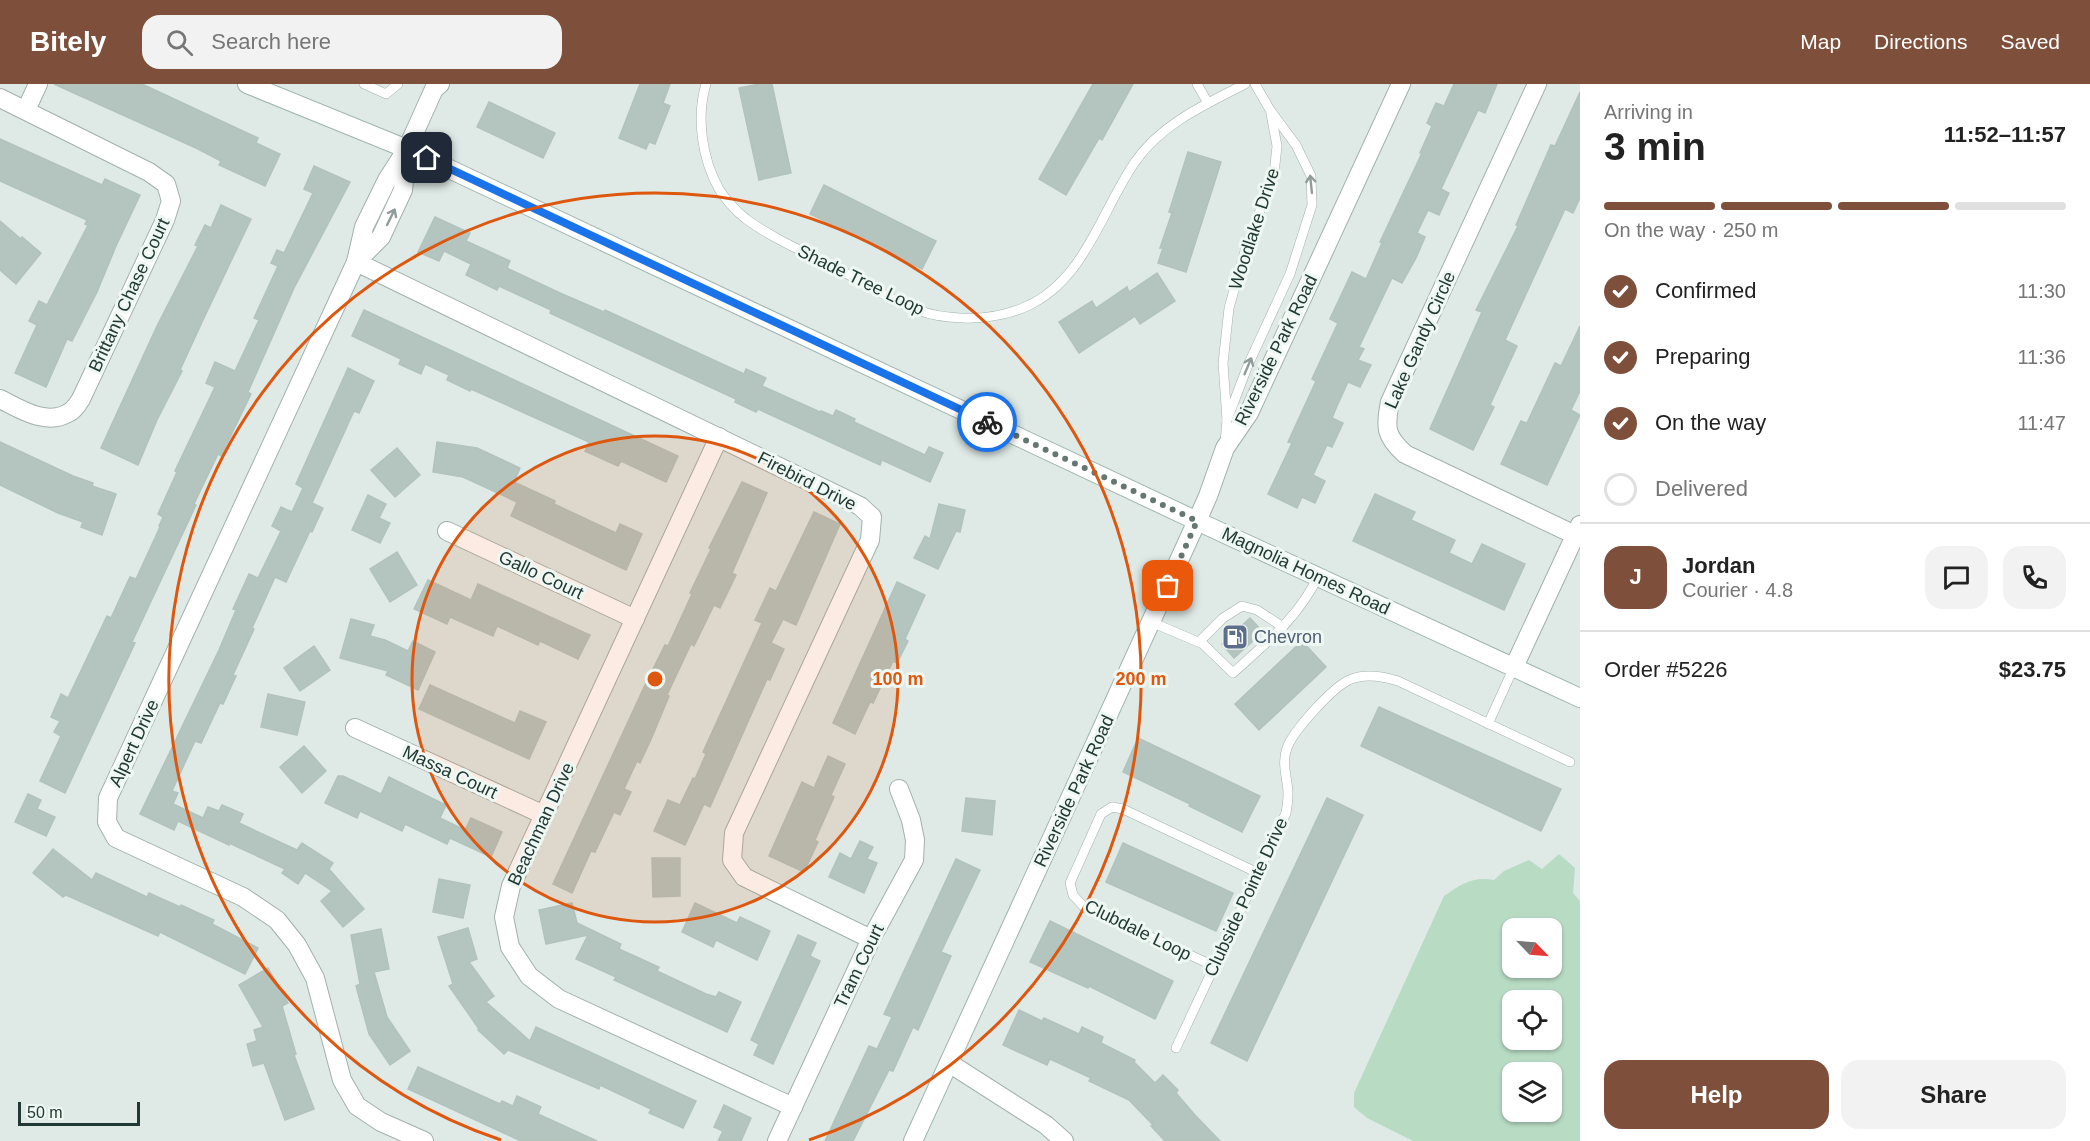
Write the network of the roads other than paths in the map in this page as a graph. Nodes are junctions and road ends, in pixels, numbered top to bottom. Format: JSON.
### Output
{"nodes":[{"id":1,"x":38,"y":84,"type":"edge"},
{"id":2,"x":247,"y":84,"type":"edge"},
{"id":3,"x":364,"y":84,"type":"edge"},
{"id":4,"x":398,"y":84,"type":"edge"},
{"id":5,"x":440,"y":84,"type":"edge"},
{"id":6,"x":706,"y":84,"type":"edge"},
{"id":7,"x":1197,"y":84,"type":"edge"},
{"id":8,"x":1245,"y":84,"type":"edge"},
{"id":9,"x":1255,"y":84,"type":"edge"},
{"id":10,"x":1401,"y":84,"type":"edge"},
{"id":11,"x":1537,"y":84,"type":"edge"},
{"id":12,"x":0,"y":98,"type":"edge"},
{"id":13,"x":1208,"y":103,"type":"junction"},
{"id":14,"x":26,"y":110,"type":"junction"},
{"id":15,"x":1270,"y":110,"type":"junction"},
{"id":16,"x":407,"y":149,"type":"junction"},
{"id":17,"x":356,"y":262,"type":"junction"},
{"id":18,"x":0,"y":399,"type":"edge"},
{"id":19,"x":1227,"y":420,"type":"junction"},
{"id":20,"x":719,"y":437,"type":"junction"},
{"id":21,"x":1225,"y":448,"type":"junction"},
{"id":22,"x":1197,"y":521,"type":"junction"},
{"id":23,"x":1578,"y":530,"type":"edge"},
{"id":24,"x":447,"y":531,"type":"dead end"},
{"id":25,"x":1318,"y":577,"type":"junction"},
{"id":26,"x":635,"y":619,"type":"junction"},
{"id":27,"x":1151,"y":622,"type":"junction"},
{"id":28,"x":1283,"y":627,"type":"junction"},
{"id":29,"x":1199,"y":642,"type":"junction"},
{"id":30,"x":1514,"y":667,"type":"junction"},
{"id":31,"x":1580,"y":698,"type":"edge"},
{"id":32,"x":1488,"y":724,"type":"junction"},
{"id":33,"x":355,"y":728,"type":"dead end"},
{"id":34,"x":1570,"y":762,"type":"dead end"},
{"id":35,"x":899,"y":789,"type":"dead end"},
{"id":36,"x":544,"y":815,"type":"junction"},
{"id":37,"x":1258,"y":873,"type":"junction"},
{"id":38,"x":871,"y":939,"type":"junction"},
{"id":39,"x":1214,"y":966,"type":"junction"},
{"id":40,"x":1176,"y":1048,"type":"dead end"},
{"id":41,"x":949,"y":1063,"type":"junction"},
{"id":42,"x":793,"y":1107,"type":"junction"},
{"id":43,"x":424,"y":1141,"type":"edge"},
{"id":44,"x":777,"y":1141,"type":"edge"},
{"id":45,"x":913,"y":1141,"type":"edge"},
{"id":46,"x":1064,"y":1141,"type":"edge"}],
"edges":[{"from":1,"to":14,"type":"street"},
{"from":2,"to":16,"type":"street","name":"Magnolia Homes Road"},
{"from":3,"to":4,"type":"lane"},
{"from":5,"to":16,"type":"street"},
{"from":6,"to":13,"type":"lane","name":"Shade Tree Loop"},
{"from":7,"to":13,"type":"lane"},
{"from":8,"to":13,"type":"lane","name":"Shade Tree Loop"},
{"from":9,"to":15,"type":"lane","name":"Woodlake Drive"},
{"from":10,"to":21,"type":"street","name":"Riverside Park Road"},
{"from":11,"to":23,"type":"street","name":"Lake Gandy Circle"},
{"from":12,"to":14,"type":"street","name":"Brittany Chase Court"},
{"from":14,"to":18,"type":"street","name":"Brittany Chase Court"},
{"from":15,"to":19,"type":"lane","name":"Woodlake Drive"},
{"from":19,"to":15,"type":"lane","name":"Woodlake Drive","one_way":true},
{"from":16,"to":17,"type":"street","name":"Alpert Drive"},
{"from":16,"to":22,"type":"street","name":"Magnolia Homes Road"},
{"from":17,"to":20,"type":"street","name":"Firebird Drive"},
{"from":17,"to":43,"type":"street","name":"Alpert Drive"},
{"from":19,"to":21,"type":"lane","name":"Woodlake Drive"},
{"from":20,"to":26,"type":"street","name":"Beachman Drive"},
{"from":20,"to":38,"type":"street","name":"Firebird Drive"},
{"from":21,"to":22,"type":"street","name":"Riverside Park Road"},
{"from":22,"to":25,"type":"street","name":"Magnolia Homes Road"},
{"from":22,"to":27,"type":"street","name":"Riverside Park Road"},
{"from":23,"to":30,"type":"street"},
{"from":24,"to":26,"type":"street","name":"Gallo Court"},
{"from":25,"to":28,"type":"lane"},
{"from":25,"to":30,"type":"street","name":"Magnolia Homes Road"},
{"from":26,"to":36,"type":"street","name":"Beachman Drive"},
{"from":27,"to":29,"type":"lane"},
{"from":27,"to":41,"type":"street","name":"Riverside Park Road"},
{"from":28,"to":29,"type":"lane"},
{"from":28,"to":29,"type":"lane"},
{"from":30,"to":31,"type":"street","name":"Magnolia Homes Road"},
{"from":30,"to":32,"type":"lane"},
{"from":32,"to":34,"type":"lane","name":"Clubside Pointe Drive"},
{"from":32,"to":37,"type":"lane","name":"Clubside Pointe Drive"},
{"from":33,"to":36,"type":"street","name":"Massa Court"},
{"from":35,"to":38,"type":"street","name":"Tram Court"},
{"from":36,"to":42,"type":"street","name":"Beachman Drive"},
{"from":37,"to":39,"type":"lane","name":"Clubside Pointe Drive"},
{"from":37,"to":39,"type":"lane","name":"Clubdale Loop"},
{"from":38,"to":42,"type":"street","name":"Tram Court"},
{"from":39,"to":40,"type":"lane","name":"Clubside Pointe Drive"},
{"from":41,"to":45,"type":"street","name":"Riverside Park Road"},
{"from":41,"to":46,"type":"street"},
{"from":42,"to":44,"type":"street","name":"Tram Court"}]}
